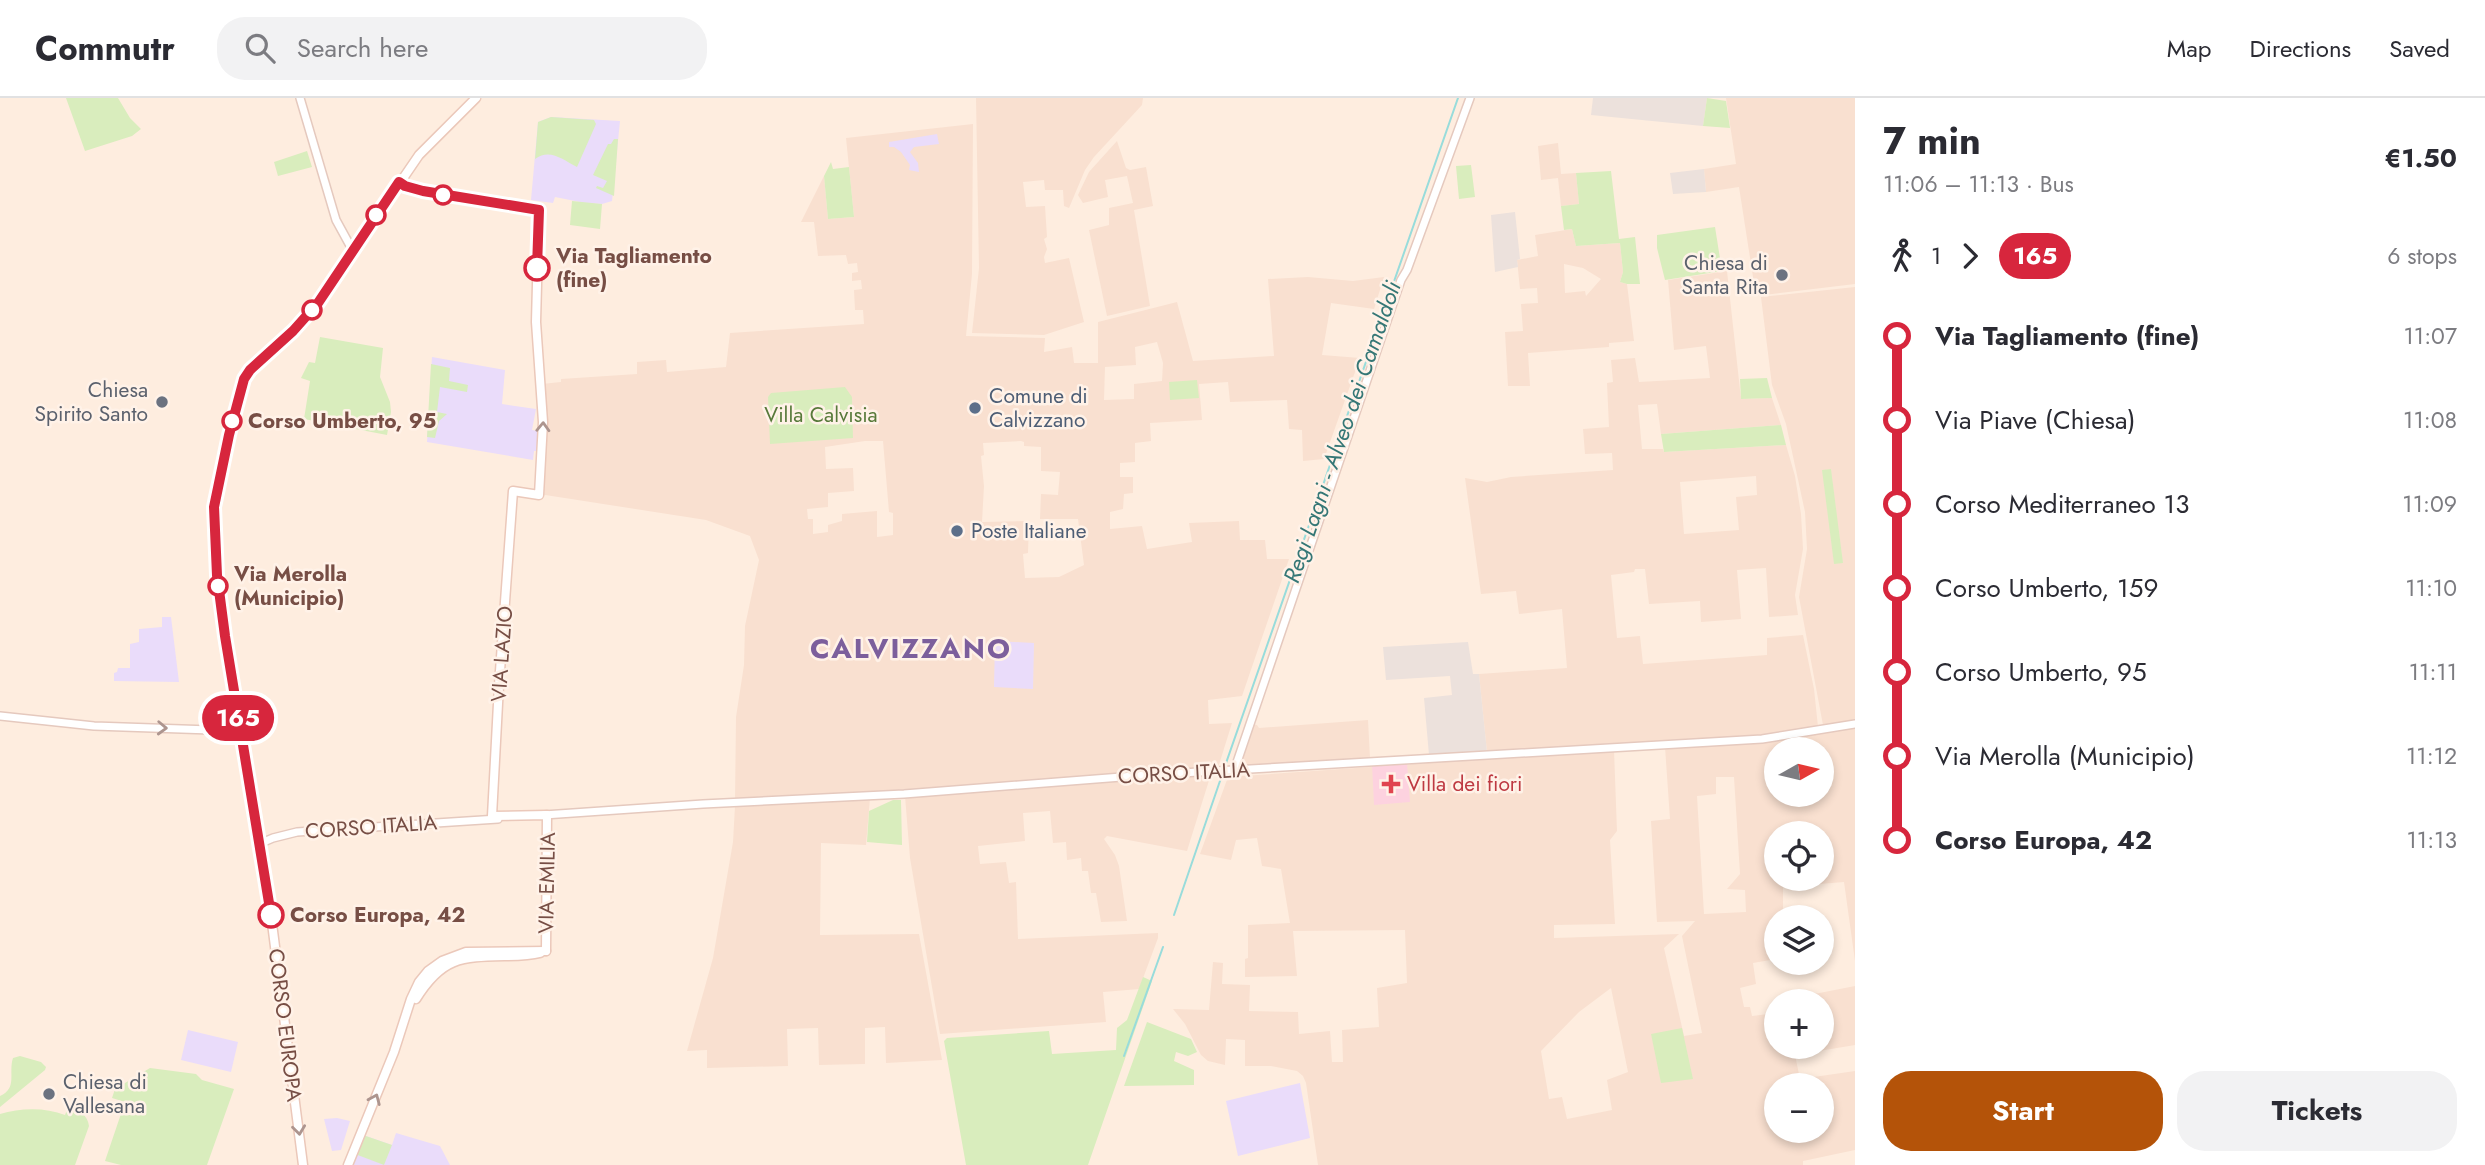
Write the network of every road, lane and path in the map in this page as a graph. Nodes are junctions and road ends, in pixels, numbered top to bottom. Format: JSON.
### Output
{"nodes":[{"id":1,"x":300,"y":98,"type":"edge"},
{"id":2,"x":476,"y":98,"type":"edge"},
{"id":3,"x":1470,"y":98,"type":"edge"},
{"id":4,"x":399,"y":182,"type":"junction"},
{"id":5,"x":354,"y":251,"type":"junction"},
{"id":6,"x":0,"y":716,"type":"edge"},
{"id":7,"x":1855,"y":724,"type":"edge"},
{"id":8,"x":240,"y":731,"type":"junction"},
{"id":9,"x":1234,"y":771,"type":"junction"},
{"id":10,"x":547,"y":815,"type":"junction"},
{"id":11,"x":488,"y":818,"type":"junction"},
{"id":12,"x":260,"y":844,"type":"junction"},
{"id":13,"x":303,"y":1165,"type":"edge"},
{"id":14,"x":348,"y":1165,"type":"edge"}],
"edges":[{"from":1,"to":5,"type":"street"},
{"from":2,"to":4,"type":"main road","name":"CORSO EUROPA"},
{"from":3,"to":9,"type":"street"},
{"from":4,"to":5,"type":"main road","name":"CORSO EUROPA"},
{"from":11,"to":4,"type":"main road","name":"VIA LAZIO","one_way":true},
{"from":5,"to":8,"type":"main road","name":"CORSO EUROPA"},
{"from":6,"to":8,"type":"street","one_way":true},
{"from":7,"to":9,"type":"street","name":"CORSO ITALIA"},
{"from":8,"to":12,"type":"main road","name":"CORSO EUROPA"},
{"from":9,"to":10,"type":"street","name":"CORSO ITALIA"},
{"from":10,"to":11,"type":"main road","name":"CORSO ITALIA"},
{"from":14,"to":10,"type":"main road","name":"VIA EMILIA","one_way":true},
{"from":11,"to":12,"type":"street","name":"CORSO ITALIA"},
{"from":12,"to":13,"type":"main road","name":"CORSO EUROPA","one_way":true}]}
